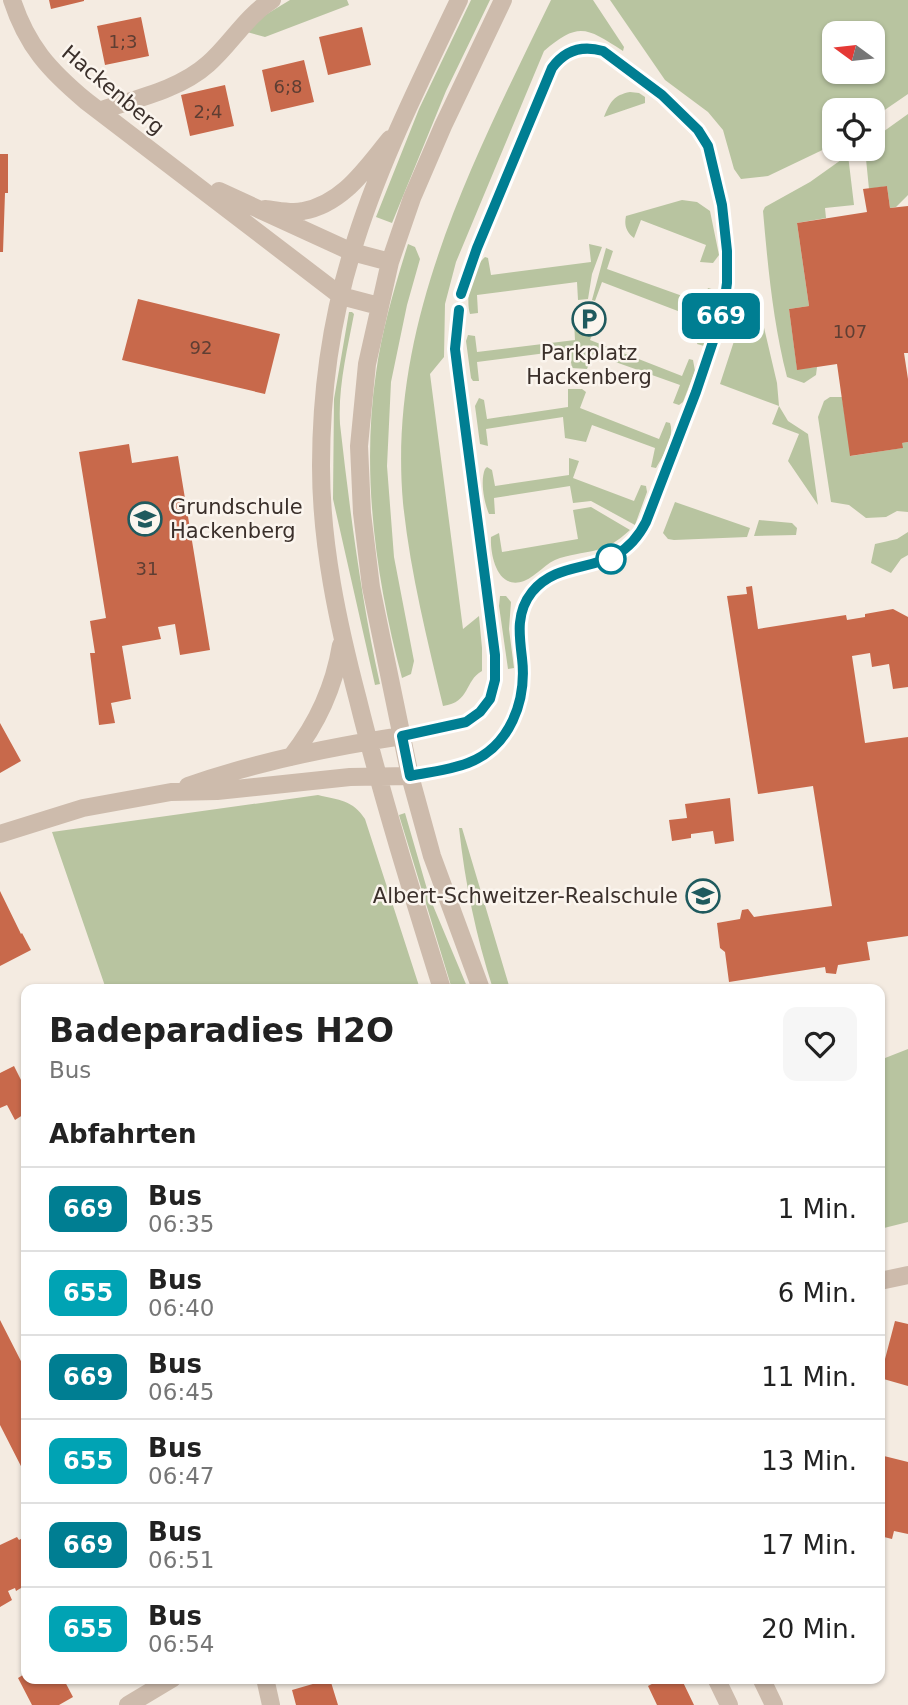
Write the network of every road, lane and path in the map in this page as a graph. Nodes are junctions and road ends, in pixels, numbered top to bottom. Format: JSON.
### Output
{"nodes":[{"id":1,"x":12,"y":0,"type":"edge"},
{"id":2,"x":272,"y":0,"type":"edge"},
{"id":3,"x":459,"y":0,"type":"edge"},
{"id":4,"x":503,"y":0,"type":"edge"},
{"id":5,"x":99,"y":111,"type":"junction"},
{"id":6,"x":399,"y":128,"type":"junction"},
{"id":7,"x":175,"y":170,"type":"junction"},
{"id":8,"x":250,"y":207,"type":"junction"},
{"id":9,"x":352,"y":252,"type":"junction"},
{"id":10,"x":390,"y":262,"type":"junction"},
{"id":11,"x":341,"y":296,"type":"junction"},
{"id":12,"x":379,"y":306,"type":"junction"},
{"id":13,"x":342,"y":638,"type":"junction"},
{"id":14,"x":402,"y":736,"type":"junction"},
{"id":15,"x":368,"y":741,"type":"junction"},
{"id":16,"x":291,"y":757,"type":"junction"},
{"id":17,"x":410,"y":776,"type":"junction"},
{"id":18,"x":378,"y":777,"type":"junction"},
{"id":19,"x":171,"y":792,"type":"junction"},
{"id":20,"x":0,"y":834,"type":"edge"},
{"id":21,"x":440,"y":984,"type":"edge"},
{"id":22,"x":479,"y":984,"type":"edge"},
{"id":23,"x":908,"y":1275,"type":"edge"},
{"id":24,"x":885,"y":1280,"type":"edge"},
{"id":25,"x":163,"y":1684,"type":"edge"},
{"id":26,"x":266,"y":1684,"type":"edge"},
{"id":27,"x":719,"y":1684,"type":"edge"},
{"id":28,"x":764,"y":1684,"type":"edge"},
{"id":29,"x":128,"y":1705,"type":"edge"},
{"id":30,"x":271,"y":1705,"type":"edge"},
{"id":31,"x":729,"y":1705,"type":"edge"},
{"id":32,"x":774,"y":1705,"type":"edge"}],
"edges":[{"from":1,"to":5,"type":"street","name":"Hackenberg"},
{"from":2,"to":5,"type":"street"},
{"from":3,"to":6,"type":"street"},
{"from":4,"to":10,"type":"street"},
{"from":5,"to":7,"type":"street","name":"Hackenberg"},
{"from":6,"to":8,"type":"street","name":"Hackenberg"},
{"from":6,"to":9,"type":"street"},
{"from":7,"to":8,"type":"street","name":"Hackenberg"},
{"from":7,"to":11,"type":"street","name":"Hackenberg"},
{"from":8,"to":9,"type":"street","name":"Hackenberg"},
{"from":9,"to":10,"type":"street","name":"Hackenberg"},
{"from":9,"to":11,"type":"street"},
{"from":10,"to":12,"type":"street"},
{"from":11,"to":12,"type":"street"},
{"from":11,"to":13,"type":"street"},
{"from":12,"to":14,"type":"street"},
{"from":13,"to":15,"type":"street"},
{"from":13,"to":16,"type":"street"},
{"from":14,"to":15,"type":"street"},
{"from":14,"to":17,"type":"street"},
{"from":15,"to":16,"type":"street"},
{"from":15,"to":18,"type":"street"},
{"from":16,"to":19,"type":"street"},
{"from":17,"to":18,"type":"street"},
{"from":17,"to":22,"type":"street"},
{"from":18,"to":19,"type":"street"},
{"from":18,"to":21,"type":"street"},
{"from":19,"to":20,"type":"street"},
{"from":23,"to":24,"type":"street"},
{"from":25,"to":29,"type":"street"},
{"from":26,"to":30,"type":"street"},
{"from":27,"to":31,"type":"street"},
{"from":28,"to":32,"type":"street"}]}
